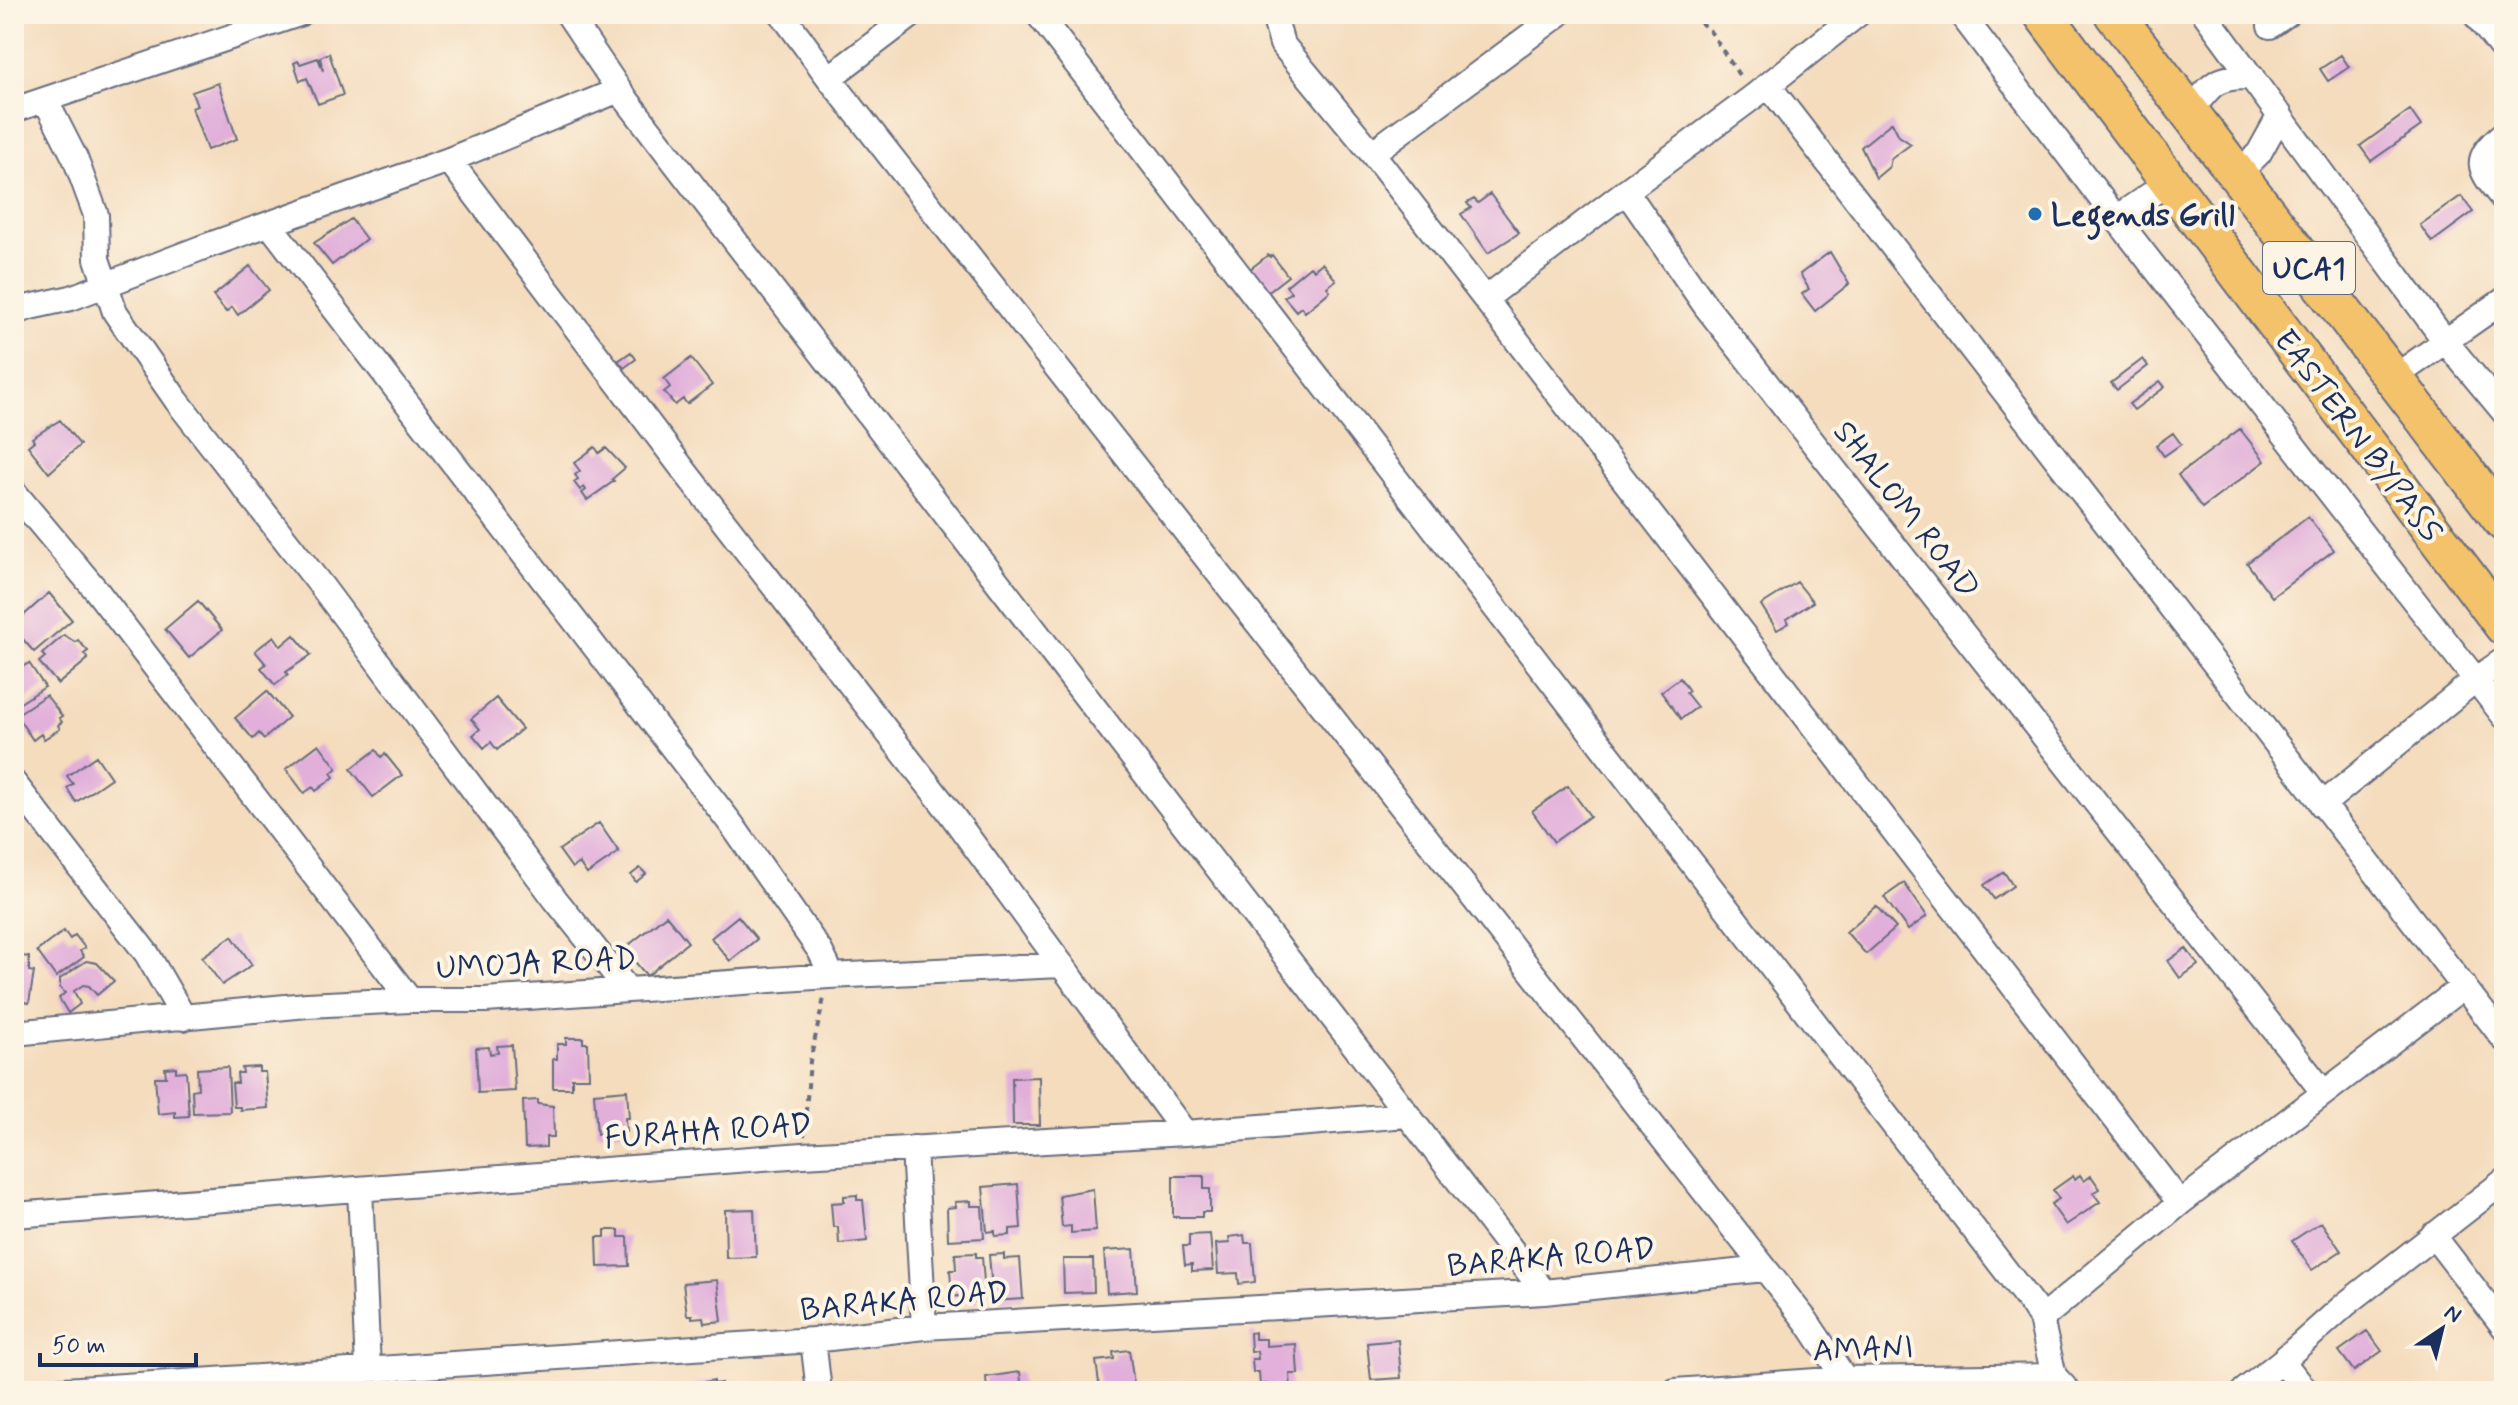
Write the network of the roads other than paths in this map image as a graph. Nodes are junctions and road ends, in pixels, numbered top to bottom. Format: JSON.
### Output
{"nodes":[{"id":1,"x":299,"y":14,"type":"edge"},
{"id":2,"x":568,"y":14,"type":"edge"},
{"id":3,"x":782,"y":14,"type":"edge"},
{"id":4,"x":913,"y":14,"type":"edge"},
{"id":5,"x":1038,"y":14,"type":"edge"},
{"id":6,"x":1280,"y":14,"type":"edge"},
{"id":7,"x":1559,"y":14,"type":"edge"},
{"id":8,"x":1858,"y":14,"type":"edge"},
{"id":9,"x":1961,"y":14,"type":"edge"},
{"id":10,"x":2043,"y":14,"type":"edge"},
{"id":11,"x":2114,"y":14,"type":"edge"},
{"id":12,"x":2205,"y":14,"type":"edge"},
{"id":13,"x":2475,"y":14,"type":"edge"},
{"id":14,"x":1830,"y":22,"type":"edge"},
{"id":15,"x":2504,"y":51,"type":"edge"},
{"id":16,"x":2252,"y":77,"type":"junction"},
{"id":17,"x":829,"y":78,"type":"junction"},
{"id":18,"x":619,"y":90,"type":"junction"},
{"id":19,"x":1760,"y":91,"type":"junction"},
{"id":20,"x":46,"y":101,"type":"junction"},
{"id":21,"x":14,"y":110,"type":"edge"},
{"id":22,"x":2190,"y":113,"type":"junction"},
{"id":23,"x":2280,"y":115,"type":"junction"},
{"id":24,"x":2504,"y":133,"type":"edge"},
{"id":25,"x":1372,"y":153,"type":"junction"},
{"id":26,"x":449,"y":160,"type":"junction"},
{"id":27,"x":2237,"y":175,"type":"junction"},
{"id":28,"x":2169,"y":182,"type":"junction"},
{"id":29,"x":1626,"y":191,"type":"junction"},
{"id":30,"x":2504,"y":200,"type":"edge"},
{"id":31,"x":2116,"y":218,"type":"junction"},
{"id":32,"x":270,"y":225,"type":"junction"},
{"id":33,"x":104,"y":285,"type":"junction"},
{"id":34,"x":1485,"y":299,"type":"junction"},
{"id":35,"x":2504,"y":300,"type":"edge"},
{"id":36,"x":14,"y":313,"type":"edge"},
{"id":37,"x":2445,"y":341,"type":"junction"},
{"id":38,"x":2393,"y":378,"type":"junction"},
{"id":39,"x":2504,"y":412,"type":"edge"},
{"id":40,"x":14,"y":492,"type":"edge"},
{"id":41,"x":2504,"y":522,"type":"edge"},
{"id":42,"x":2504,"y":626,"type":"edge"},
{"id":43,"x":2504,"y":660,"type":"edge"},
{"id":44,"x":2475,"y":680,"type":"junction"},
{"id":45,"x":2504,"y":716,"type":"edge"},
{"id":46,"x":14,"y":783,"type":"edge"},
{"id":47,"x":2322,"y":805,"type":"junction"},
{"id":48,"x":1062,"y":965,"type":"junction"},
{"id":49,"x":829,"y":976,"type":"junction"},
{"id":50,"x":2464,"y":986,"type":"junction"},
{"id":51,"x":628,"y":990,"type":"junction"},
{"id":52,"x":410,"y":1000,"type":"junction"},
{"id":53,"x":184,"y":1018,"type":"junction"},
{"id":54,"x":14,"y":1033,"type":"edge"},
{"id":55,"x":2504,"y":1039,"type":"edge"},
{"id":56,"x":2324,"y":1093,"type":"junction"},
{"id":57,"x":1407,"y":1115,"type":"junction"},
{"id":58,"x":1185,"y":1133,"type":"junction"},
{"id":59,"x":914,"y":1148,"type":"junction"},
{"id":60,"x":2504,"y":1181,"type":"edge"},
{"id":61,"x":360,"y":1189,"type":"junction"},
{"id":62,"x":2180,"y":1203,"type":"junction"},
{"id":63,"x":14,"y":1215,"type":"edge"},
{"id":64,"x":2433,"y":1235,"type":"junction"},
{"id":65,"x":1764,"y":1269,"type":"junction"},
{"id":66,"x":1544,"y":1292,"type":"junction"},
{"id":67,"x":2041,"y":1319,"type":"junction"},
{"id":68,"x":924,"y":1327,"type":"junction"},
{"id":69,"x":2504,"y":1327,"type":"edge"},
{"id":70,"x":813,"y":1340,"type":"junction"},
{"id":71,"x":2282,"y":1361,"type":"junction"},
{"id":72,"x":368,"y":1369,"type":"junction"},
{"id":73,"x":1845,"y":1379,"type":"junction"},
{"id":74,"x":2061,"y":1384,"type":"edge"},
{"id":75,"x":50,"y":1391,"type":"edge"},
{"id":76,"x":819,"y":1391,"type":"edge"},
{"id":77,"x":1675,"y":1391,"type":"edge"},
{"id":78,"x":2244,"y":1391,"type":"edge"},
{"id":79,"x":2306,"y":1391,"type":"edge"}],
"edges":[{"from":1,"to":20,"type":"street"},
{"from":2,"to":18,"type":"street"},
{"from":3,"to":17,"type":"street"},
{"from":4,"to":17,"type":"street"},
{"from":5,"to":67,"type":"street"},
{"from":6,"to":25,"type":"street"},
{"from":7,"to":25,"type":"street"},
{"from":8,"to":14,"type":"street"},
{"from":9,"to":31,"type":"street"},
{"from":10,"to":28,"type":"main road","name":"EASTERN BYPASS"},
{"from":11,"to":22,"type":"main road","name":"EASTERN BYPASS","number":"UCA1"},
{"from":12,"to":16,"type":"street"},
{"from":13,"to":15,"type":"street"},
{"from":14,"to":19,"type":"street"},
{"from":16,"to":22,"type":"street"},
{"from":16,"to":23,"type":"street"},
{"from":17,"to":65,"type":"street"},
{"from":18,"to":26,"type":"street"},
{"from":18,"to":57,"type":"street"},
{"from":19,"to":29,"type":"street"},
{"from":19,"to":47,"type":"street"},
{"from":20,"to":21,"type":"street"},
{"from":20,"to":33,"type":"street"},
{"from":22,"to":27,"type":"main road","name":"EASTERN BYPASS","number":"UCA1"},
{"from":23,"to":27,"type":"street"},
{"from":23,"to":37,"type":"street"},
{"from":24,"to":30,"type":"street"},
{"from":25,"to":34,"type":"street"},
{"from":26,"to":32,"type":"street"},
{"from":26,"to":48,"type":"street"},
{"from":27,"to":38,"type":"main road","name":"EASTERN BYPASS","number":"UCA1"},
{"from":28,"to":31,"type":"street"},
{"from":28,"to":42,"type":"main road","name":"EASTERN BYPASS"},
{"from":29,"to":34,"type":"street"},
{"from":29,"to":56,"type":"street","name":"SHALOM ROAD"},
{"from":31,"to":44,"type":"street"},
{"from":32,"to":33,"type":"street"},
{"from":32,"to":49,"type":"street"},
{"from":33,"to":36,"type":"street"},
{"from":33,"to":51,"type":"street"},
{"from":34,"to":62,"type":"street"},
{"from":35,"to":37,"type":"street"},
{"from":37,"to":38,"type":"street"},
{"from":37,"to":39,"type":"street"},
{"from":38,"to":41,"type":"main road","name":"EASTERN BYPASS","number":"UCA1"},
{"from":40,"to":52,"type":"street"},
{"from":43,"to":44,"type":"street"},
{"from":44,"to":45,"type":"street"},
{"from":44,"to":47,"type":"street"},
{"from":46,"to":53,"type":"street"},
{"from":47,"to":50,"type":"street"},
{"from":48,"to":49,"type":"street","name":"UMOJA ROAD"},
{"from":48,"to":58,"type":"street"},
{"from":49,"to":51,"type":"street","name":"UMOJA ROAD"},
{"from":50,"to":55,"type":"street"},
{"from":50,"to":56,"type":"street"},
{"from":51,"to":52,"type":"street","name":"UMOJA ROAD"},
{"from":52,"to":53,"type":"street","name":"UMOJA ROAD"},
{"from":53,"to":54,"type":"street","name":"UMOJA ROAD"},
{"from":56,"to":62,"type":"street"},
{"from":57,"to":58,"type":"street","name":"FURAHA ROAD"},
{"from":57,"to":66,"type":"street"},
{"from":58,"to":59,"type":"street","name":"FURAHA ROAD"},
{"from":59,"to":61,"type":"street","name":"FURAHA ROAD"},
{"from":59,"to":68,"type":"street"},
{"from":60,"to":64,"type":"street"},
{"from":61,"to":63,"type":"street","name":"FURAHA ROAD"},
{"from":61,"to":72,"type":"street"},
{"from":62,"to":67,"type":"street"},
{"from":64,"to":69,"type":"street"},
{"from":64,"to":71,"type":"street"},
{"from":65,"to":66,"type":"street","name":"BARAKA ROAD"},
{"from":65,"to":73,"type":"street"},
{"from":66,"to":68,"type":"street","name":"BARAKA ROAD"},
{"from":67,"to":74,"type":"street"},
{"from":68,"to":70,"type":"street","name":"BARAKA ROAD"},
{"from":70,"to":72,"type":"street","name":"BARAKA ROAD"},
{"from":70,"to":76,"type":"street"},
{"from":71,"to":78,"type":"street"},
{"from":71,"to":79,"type":"street"},
{"from":72,"to":75,"type":"street","name":"BARAKA ROAD"},
{"from":73,"to":74,"type":"street","name":"AMANI"},
{"from":73,"to":77,"type":"street","name":"AMANI"}]}
